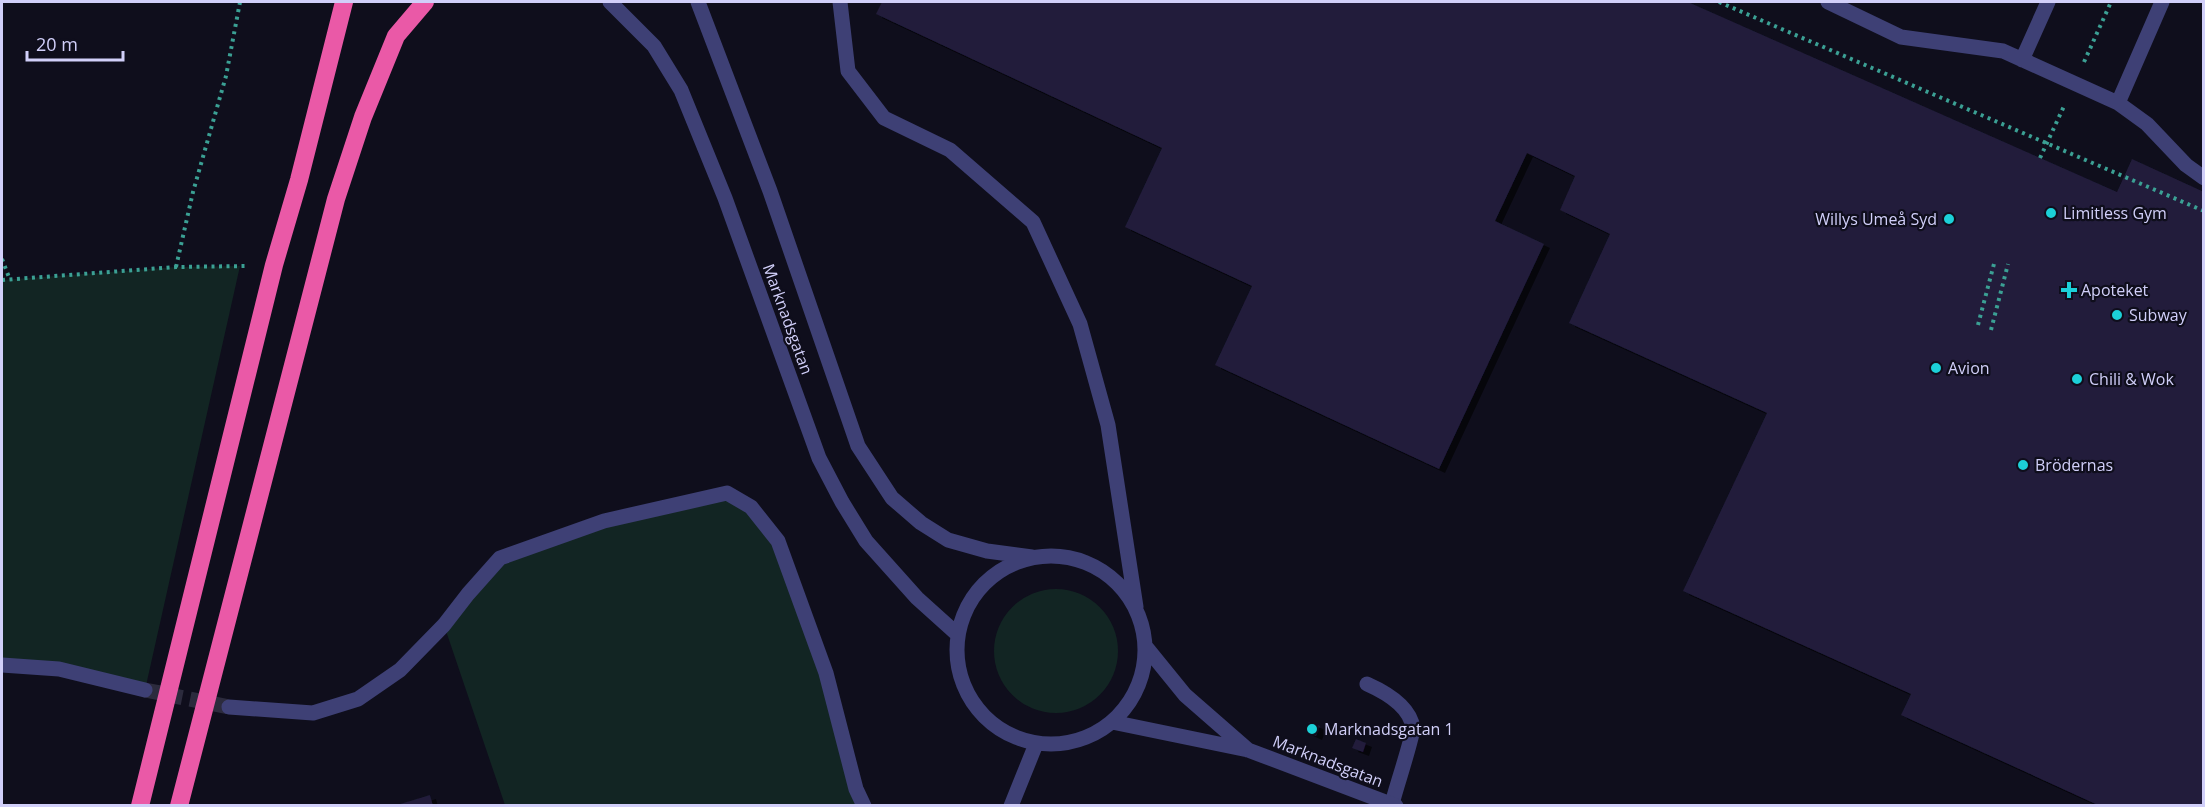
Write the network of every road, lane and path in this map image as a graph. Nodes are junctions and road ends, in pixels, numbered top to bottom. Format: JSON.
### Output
{"nodes":[{"id":1,"x":240,"y":2,"type":"edge"},
{"id":2,"x":344,"y":2,"type":"edge"},
{"id":3,"x":425,"y":2,"type":"edge"},
{"id":4,"x":610,"y":2,"type":"edge"},
{"id":5,"x":698,"y":2,"type":"edge"},
{"id":6,"x":840,"y":2,"type":"edge"},
{"id":7,"x":1719,"y":2,"type":"edge"},
{"id":8,"x":1828,"y":2,"type":"edge"},
{"id":9,"x":2049,"y":2,"type":"edge"},
{"id":10,"x":2162,"y":2,"type":"edge"},
{"id":11,"x":2022,"y":60,"type":"junction"},
{"id":12,"x":2118,"y":103,"type":"junction"},
{"id":13,"x":2204,"y":178,"type":"edge"},
{"id":14,"x":2204,"y":211,"type":"edge"},
{"id":15,"x":2,"y":259,"type":"edge"},
{"id":16,"x":1995,"y":260,"type":"dead end"},
{"id":17,"x":2008,"y":264,"type":"dead end"},
{"id":18,"x":274,"y":266,"type":"junction"},
{"id":19,"x":176,"y":267,"type":"junction"},
{"id":20,"x":2,"y":280,"type":"edge"},
{"id":21,"x":10,"y":280,"type":"junction"},
{"id":22,"x":1978,"y":325,"type":"dead end"},
{"id":23,"x":1991,"y":330,"type":"dead end"},
{"id":24,"x":1032,"y":557,"type":"junction"},
{"id":25,"x":1136,"y":608,"type":"junction"},
{"id":26,"x":957,"y":634,"type":"junction"},
{"id":27,"x":1146,"y":648,"type":"junction"},
{"id":28,"x":2,"y":665,"type":"edge"},
{"id":29,"x":1367,"y":684,"type":"dead end"},
{"id":30,"x":145,"y":690,"type":"tunnel mouth"},
{"id":31,"x":229,"y":707,"type":"tunnel mouth"},
{"id":32,"x":1112,"y":723,"type":"junction"},
{"id":33,"x":1036,"y":744,"type":"junction"},
{"id":34,"x":1248,"y":750,"type":"junction"},
{"id":35,"x":1394,"y":805,"type":"edge"},
{"id":36,"x":141,"y":806,"type":"edge"},
{"id":37,"x":179,"y":806,"type":"edge"},
{"id":38,"x":864,"y":806,"type":"edge"},
{"id":39,"x":1011,"y":806,"type":"edge"}],
"edges":[{"from":1,"to":19,"type":"path"},
{"from":2,"to":18,"type":"highway"},
{"from":3,"to":37,"type":"highway"},
{"from":4,"to":26,"type":"street","name":"Marknadsgatan"},
{"from":5,"to":24,"type":"street","name":"Marknadsgatan"},
{"from":6,"to":25,"type":"street"},
{"from":7,"to":14,"type":"path"},
{"from":8,"to":11,"type":"street"},
{"from":9,"to":11,"type":"street"},
{"from":10,"to":12,"type":"street"},
{"from":11,"to":12,"type":"street"},
{"from":12,"to":13,"type":"street"},
{"from":15,"to":21,"type":"path"},
{"from":16,"to":22,"type":"path"},
{"from":17,"to":23,"type":"path"},
{"from":18,"to":19,"type":"path"},
{"from":18,"to":36,"type":"highway"},
{"from":19,"to":21,"type":"path"},
{"from":20,"to":21,"type":"path"},
{"from":24,"to":25,"type":"street"},
{"from":24,"to":26,"type":"street"},
{"from":25,"to":27,"type":"street"},
{"from":26,"to":33,"type":"street"},
{"from":27,"to":32,"type":"street"},
{"from":27,"to":34,"type":"street","name":"Marknadsgatan"},
{"from":28,"to":30,"type":"street"},
{"from":29,"to":35,"type":"street"},
{"from":31,"to":38,"type":"street"},
{"from":32,"to":33,"type":"street"},
{"from":32,"to":34,"type":"street","name":"Marknadsgatan"},
{"from":33,"to":39,"type":"street"},
{"from":34,"to":35,"type":"street","name":"Marknadsgatan"}]}
